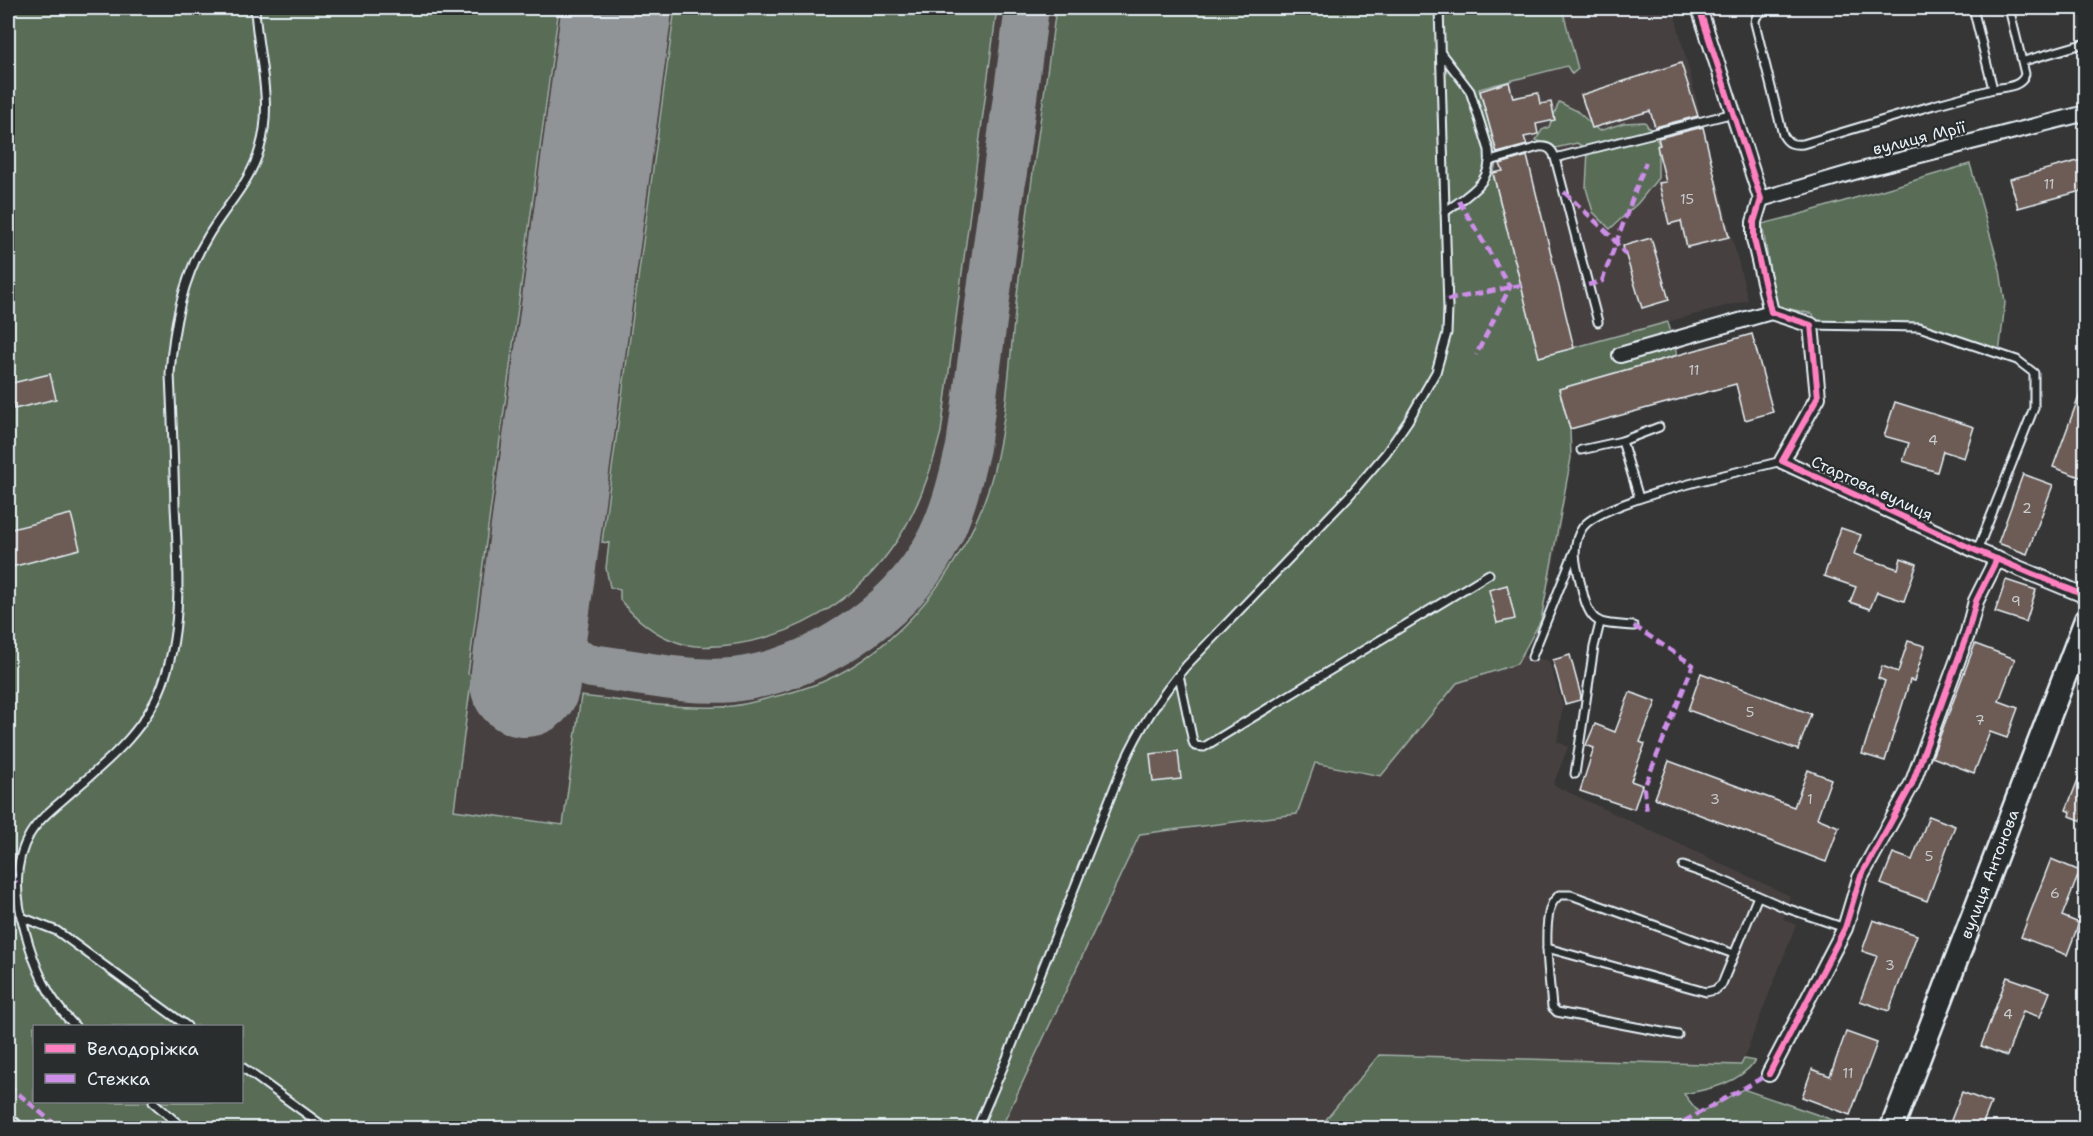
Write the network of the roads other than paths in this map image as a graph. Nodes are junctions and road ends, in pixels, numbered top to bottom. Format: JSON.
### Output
{"nodes":[{"id":1,"x":255,"y":8,"type":"edge"},
{"id":2,"x":1439,"y":8,"type":"edge"},
{"id":3,"x":1699,"y":8,"type":"edge"},
{"id":4,"x":1776,"y":8,"type":"edge"},
{"id":5,"x":1973,"y":8,"type":"edge"},
{"id":6,"x":2009,"y":8,"type":"edge"},
{"id":7,"x":2085,"y":43,"type":"edge"},
{"id":8,"x":1441,"y":53,"type":"junction"},
{"id":9,"x":2024,"y":61,"type":"junction"},
{"id":10,"x":1993,"y":89,"type":"junction"},
{"id":11,"x":2085,"y":113,"type":"edge"},
{"id":12,"x":1734,"y":114,"type":"junction"},
{"id":13,"x":1556,"y":158,"type":"junction"},
{"id":14,"x":1490,"y":160,"type":"junction"},
{"id":15,"x":1761,"y":200,"type":"junction"},
{"id":16,"x":1444,"y":212,"type":"junction"},
{"id":17,"x":1771,"y":312,"type":"junction"},
{"id":18,"x":1598,"y":322,"type":"dead end"},
{"id":19,"x":1811,"y":325,"type":"junction"},
{"id":20,"x":1620,"y":355,"type":"dead end"},
{"id":21,"x":1659,"y":427,"type":"dead end"},
{"id":22,"x":1622,"y":441,"type":"junction"},
{"id":23,"x":1581,"y":450,"type":"dead end"},
{"id":24,"x":1782,"y":461,"type":"junction"},
{"id":25,"x":1639,"y":498,"type":"junction"},
{"id":26,"x":1977,"y":551,"type":"junction"},
{"id":27,"x":1574,"y":552,"type":"junction"},
{"id":28,"x":1997,"y":559,"type":"junction"},
{"id":29,"x":1489,"y":574,"type":"dead end"},
{"id":30,"x":2085,"y":596,"type":"edge"},
{"id":31,"x":2085,"y":620,"type":"edge"},
{"id":32,"x":1600,"y":623,"type":"junction"},
{"id":33,"x":1634,"y":626,"type":"dead end"},
{"id":34,"x":1532,"y":657,"type":"dead end"},
{"id":35,"x":1179,"y":675,"type":"junction"},
{"id":36,"x":1575,"y":774,"type":"dead end"},
{"id":37,"x":1683,"y":866,"type":"dead end"},
{"id":38,"x":1758,"y":896,"type":"junction"},
{"id":39,"x":21,"y":917,"type":"junction"},
{"id":40,"x":1845,"y":928,"type":"junction"},
{"id":41,"x":1547,"y":948,"type":"junction"},
{"id":42,"x":1734,"y":954,"type":"junction"},
{"id":43,"x":74,"y":1025,"type":"edge"},
{"id":44,"x":186,"y":1025,"type":"edge"},
{"id":45,"x":1678,"y":1035,"type":"dead end"},
{"id":46,"x":243,"y":1068,"type":"edge"},
{"id":47,"x":1769,"y":1074,"type":"dead end"},
{"id":48,"x":155,"y":1103,"type":"edge"},
{"id":49,"x":183,"y":1128,"type":"edge"},
{"id":50,"x":326,"y":1128,"type":"edge"},
{"id":51,"x":977,"y":1128,"type":"edge"},
{"id":52,"x":1892,"y":1128,"type":"edge"}],
"edges":[{"from":1,"to":39,"type":"lane"},
{"from":2,"to":8,"type":"lane"},
{"from":3,"to":12,"type":"street"},
{"from":4,"to":10,"type":"lane"},
{"from":5,"to":10,"type":"lane"},
{"from":6,"to":9,"type":"lane"},
{"from":7,"to":9,"type":"lane"},
{"from":8,"to":14,"type":"lane"},
{"from":8,"to":16,"type":"lane"},
{"from":9,"to":10,"type":"lane"},
{"from":11,"to":15,"type":"street","name":"вулиця Мрії"},
{"from":12,"to":13,"type":"lane"},
{"from":12,"to":15,"type":"street"},
{"from":13,"to":14,"type":"lane"},
{"from":13,"to":18,"type":"lane"},
{"from":14,"to":16,"type":"lane"},
{"from":15,"to":17,"type":"street"},
{"from":16,"to":35,"type":"lane"},
{"from":17,"to":19,"type":"street"},
{"from":17,"to":20,"type":"street"},
{"from":19,"to":24,"type":"street"},
{"from":19,"to":26,"type":"lane"},
{"from":21,"to":22,"type":"lane"},
{"from":22,"to":23,"type":"lane"},
{"from":22,"to":25,"type":"lane"},
{"from":24,"to":25,"type":"lane"},
{"from":24,"to":26,"type":"street","name":"Стартова вулиця"},
{"from":25,"to":27,"type":"lane"},
{"from":26,"to":28,"type":"street","name":"Стартова вулиця"},
{"from":27,"to":32,"type":"lane"},
{"from":27,"to":34,"type":"lane"},
{"from":28,"to":30,"type":"street","name":"Стартова вулиця"},
{"from":28,"to":40,"type":"street"},
{"from":29,"to":35,"type":"lane"},
{"from":31,"to":52,"type":"main road","name":"вулиця Антонова"},
{"from":32,"to":33,"type":"lane"},
{"from":32,"to":36,"type":"lane"},
{"from":35,"to":51,"type":"lane"},
{"from":37,"to":38,"type":"lane"},
{"from":38,"to":40,"type":"lane"},
{"from":38,"to":42,"type":"lane"},
{"from":39,"to":43,"type":"lane"},
{"from":39,"to":44,"type":"lane"},
{"from":40,"to":47,"type":"street"},
{"from":41,"to":42,"type":"lane"},
{"from":41,"to":42,"type":"lane"},
{"from":41,"to":45,"type":"lane"},
{"from":46,"to":50,"type":"lane"},
{"from":48,"to":49,"type":"lane"}]}
